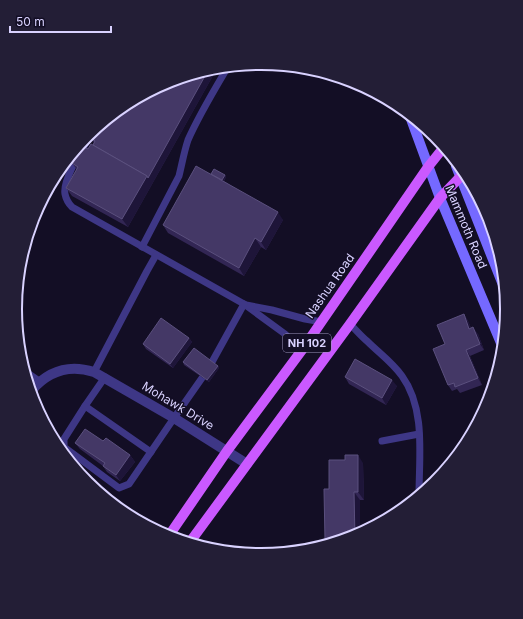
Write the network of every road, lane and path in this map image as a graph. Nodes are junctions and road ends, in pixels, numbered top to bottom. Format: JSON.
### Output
{"nodes":[{"id":1,"x":224,"y":73,"type":"edge"},
{"id":2,"x":413,"y":124,"type":"edge"},
{"id":3,"x":441,"y":151,"type":"edge"},
{"id":4,"x":81,"y":152,"type":"edge"},
{"id":5,"x":428,"y":167,"type":"junction"},
{"id":6,"x":461,"y":176,"type":"edge"},
{"id":7,"x":440,"y":198,"type":"junction"},
{"id":8,"x":142,"y":247,"type":"junction"},
{"id":9,"x":156,"y":255,"type":"junction"},
{"id":10,"x":498,"y":271,"type":"edge"},
{"id":11,"x":244,"y":304,"type":"junction"},
{"id":12,"x":322,"y":322,"type":"junction"},
{"id":13,"x":350,"y":324,"type":"junction"},
{"id":14,"x":499,"y":339,"type":"edge"},
{"id":15,"x":302,"y":350,"type":"junction"},
{"id":16,"x":212,"y":362,"type":"edge"},
{"id":17,"x":94,"y":372,"type":"junction"},
{"id":18,"x":105,"y":377,"type":"junction"},
{"id":19,"x":202,"y":378,"type":"edge"},
{"id":20,"x":35,"y":385,"type":"edge"},
{"id":21,"x":85,"y":406,"type":"junction"},
{"id":22,"x":174,"y":418,"type":"junction"},
{"id":23,"x":419,"y":434,"type":"junction"},
{"id":24,"x":382,"y":441,"type":"dead end"},
{"id":25,"x":64,"y":446,"type":"edge"},
{"id":26,"x":66,"y":449,"type":"edge"},
{"id":27,"x":227,"y":451,"type":"junction"},
{"id":28,"x":151,"y":452,"type":"junction"},
{"id":29,"x":247,"y":464,"type":"junction"},
{"id":30,"x":419,"y":490,"type":"edge"},
{"id":31,"x":172,"y":532,"type":"edge"},
{"id":32,"x":193,"y":539,"type":"edge"}],
"edges":[{"from":1,"to":8,"type":"lane"},
{"from":2,"to":5,"type":"main road","name":"Mammoth Road"},
{"from":3,"to":5,"type":"main road","name":"Nashua Road","number":"NH 102"},
{"from":4,"to":8,"type":"lane"},
{"from":5,"to":7,"type":"main road","name":"Mammoth Road"},
{"from":5,"to":12,"type":"main road","name":"Nashua Road","number":"NH 102"},
{"from":6,"to":7,"type":"main road","number":"NH 102"},
{"from":6,"to":10,"type":"main road","name":"Mammoth Road"},
{"from":7,"to":13,"type":"main road","number":"NH 102"},
{"from":7,"to":14,"type":"main road","name":"Mammoth Road"},
{"from":8,"to":9,"type":"lane"},
{"from":9,"to":11,"type":"lane"},
{"from":9,"to":17,"type":"lane"},
{"from":11,"to":12,"type":"lane"},
{"from":11,"to":15,"type":"lane"},
{"from":11,"to":16,"type":"lane"},
{"from":12,"to":15,"type":"main road","name":"Nashua Road","number":"NH 102"},
{"from":13,"to":23,"type":"lane"},
{"from":13,"to":29,"type":"main road","number":"NH 102"},
{"from":15,"to":27,"type":"main road","name":"Nashua Road","number":"NH 102"},
{"from":17,"to":18,"type":"street","name":"Mohawk Drive"},
{"from":17,"to":20,"type":"street","name":"Mohawk Drive"},
{"from":18,"to":21,"type":"lane"},
{"from":18,"to":22,"type":"street","name":"Mohawk Drive"},
{"from":19,"to":22,"type":"lane"},
{"from":21,"to":25,"type":"lane"},
{"from":21,"to":28,"type":"lane"},
{"from":22,"to":27,"type":"street","name":"Mohawk Drive"},
{"from":22,"to":28,"type":"lane"},
{"from":23,"to":24,"type":"lane"},
{"from":23,"to":30,"type":"lane"},
{"from":26,"to":28,"type":"lane"},
{"from":27,"to":29,"type":"street","name":"Mohawk Drive"},
{"from":27,"to":31,"type":"main road","name":"Nashua Road","number":"NH 102"},
{"from":29,"to":32,"type":"main road","number":"NH 102"}]}
